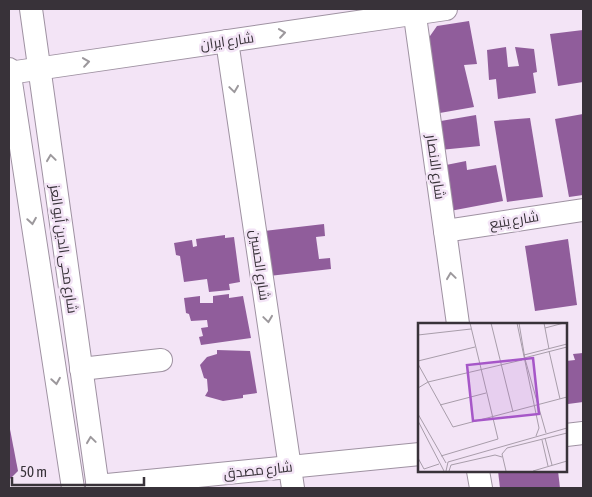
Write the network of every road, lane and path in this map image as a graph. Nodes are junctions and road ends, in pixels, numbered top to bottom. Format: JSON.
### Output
{"nodes":[{"id":1,"x":31,"y":9,"type":"edge"},
{"id":2,"x":446,"y":9,"type":"edge"},
{"id":3,"x":415,"y":11,"type":"edge"},
{"id":4,"x":227,"y":41,"type":"junction"},
{"id":5,"x":9,"y":69,"type":"edge"},
{"id":6,"x":38,"y":69,"type":"junction"},
{"id":7,"x":9,"y":73,"type":"edge"},
{"id":8,"x":583,"y":210,"type":"edge"},
{"id":9,"x":445,"y":231,"type":"junction"},
{"id":10,"x":458,"y":323,"type":"edge"},
{"id":11,"x":161,"y":360,"type":"dead end"},
{"id":12,"x":81,"y":369,"type":"junction"},
{"id":13,"x":583,"y":433,"type":"edge"},
{"id":14,"x":567,"y":435,"type":"edge"},
{"id":15,"x":418,"y":454,"type":"edge"},
{"id":16,"x":478,"y":472,"type":"edge"},
{"id":17,"x":291,"y":478,"type":"edge"},
{"id":18,"x":98,"y":487,"type":"edge"},
{"id":19,"x":72,"y":488,"type":"edge"},
{"id":20,"x":481,"y":488,"type":"edge"}],
"edges":[{"from":1,"to":6,"type":"street","name":"شارع محى الدين أبو العز"},
{"from":2,"to":3,"type":"street","name":"شارع ايران"},
{"from":4,"to":3,"type":"street","name":"شارع ايران","one_way":true},
{"from":3,"to":9,"type":"street","name":"شارع الانصار"},
{"from":6,"to":4,"type":"street","name":"شارع ايران","one_way":true},
{"from":4,"to":17,"type":"street","name":"شارع الحسين","one_way":true},
{"from":5,"to":7,"type":"street","name":"شارع محى الدين أبو العز"},
{"from":6,"to":7,"type":"street","name":"شارع ايران"},
{"from":12,"to":6,"type":"street","name":"شارع محى الدين أبو العز","one_way":true},
{"from":7,"to":19,"type":"street","name":"شارع محى الدين أبو العز","one_way":true},
{"from":8,"to":9,"type":"street","name":"شارع ينبع"},
{"from":10,"to":9,"type":"street","name":"شارع الانصار","one_way":true},
{"from":11,"to":12,"type":"street"},
{"from":18,"to":12,"type":"street","name":"شارع محى الدين أبو العز","one_way":true},
{"from":13,"to":14,"type":"street"},
{"from":15,"to":17,"type":"street","name":"شارع مصدق"},
{"from":16,"to":20,"type":"street"},
{"from":17,"to":18,"type":"street","name":"شارع مصدق"}]}
